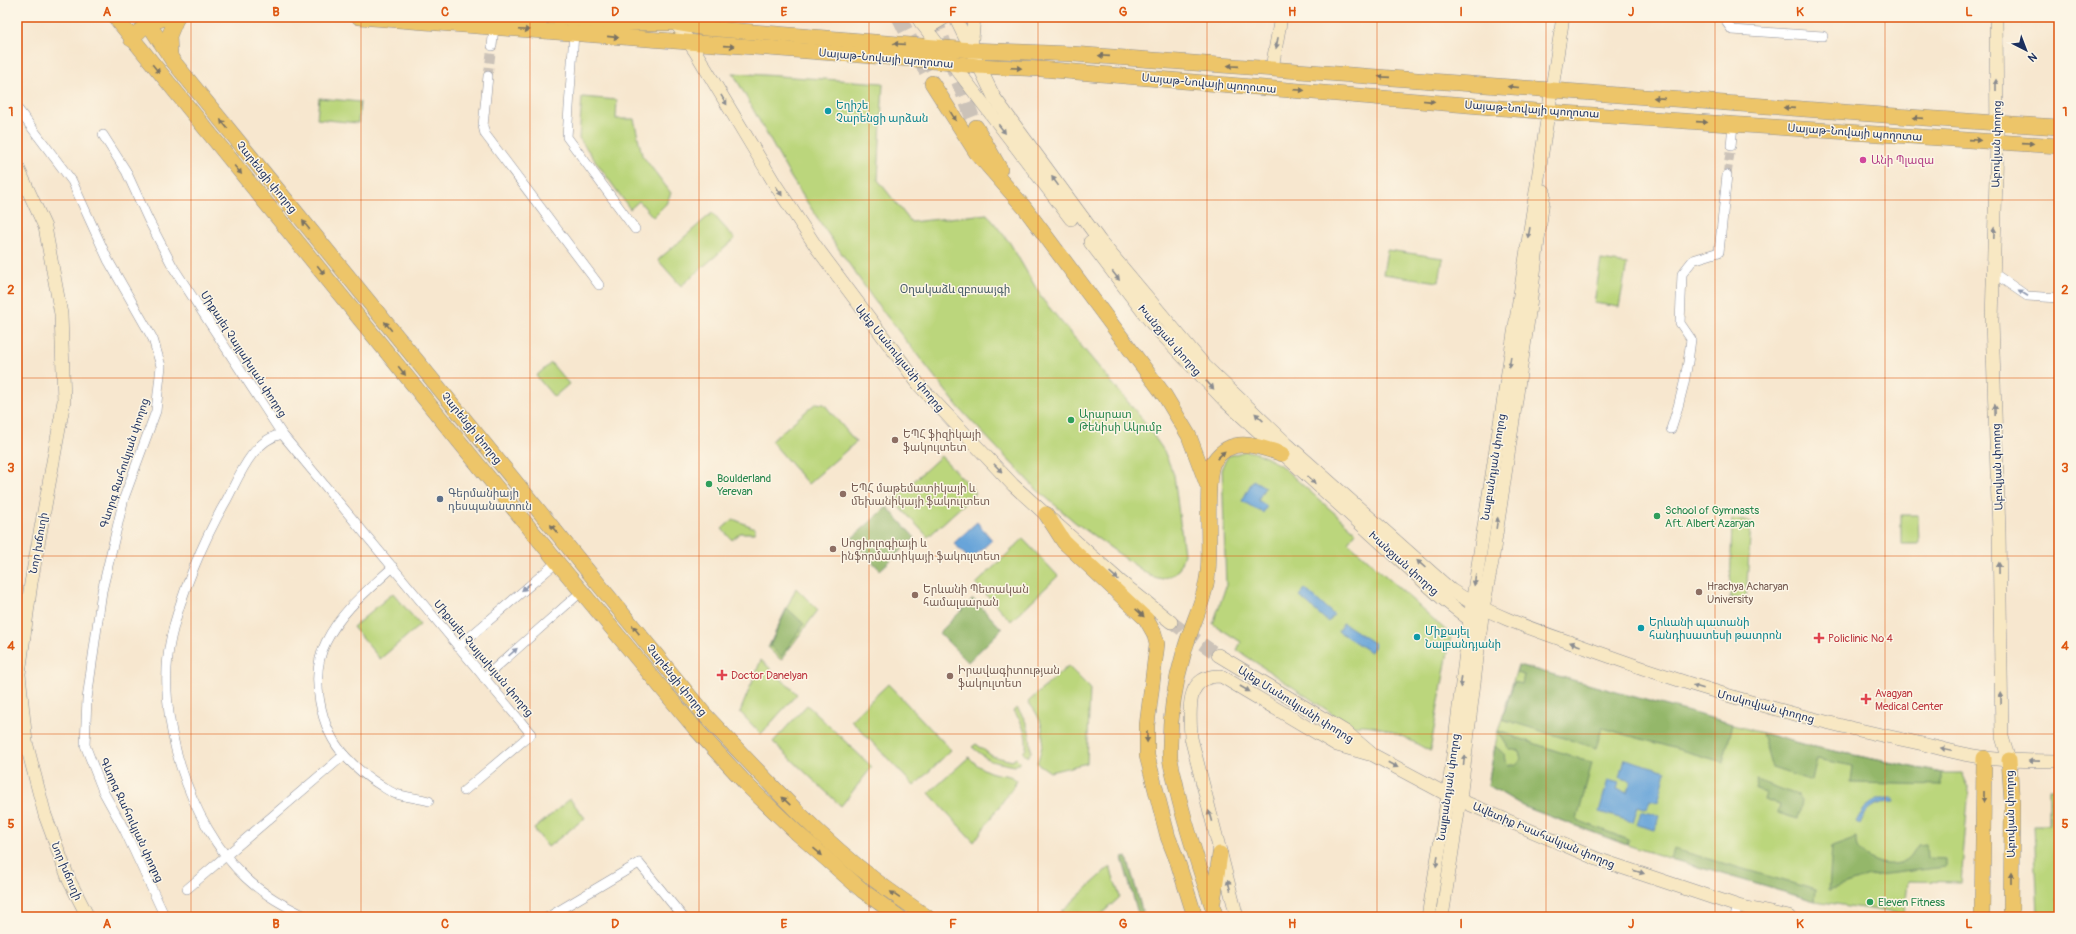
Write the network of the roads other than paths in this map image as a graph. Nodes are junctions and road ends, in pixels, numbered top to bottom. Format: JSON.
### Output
{"nodes":[{"id":1,"x":114,"y":17,"type":"edge"},
{"id":2,"x":169,"y":17,"type":"edge"},
{"id":3,"x":177,"y":17,"type":"edge"},
{"id":4,"x":359,"y":17,"type":"edge"},
{"id":5,"x":552,"y":17,"type":"edge"},
{"id":6,"x":946,"y":17,"type":"edge"},
{"id":7,"x":954,"y":17,"type":"edge"},
{"id":8,"x":974,"y":17,"type":"edge"},
{"id":9,"x":1281,"y":17,"type":"edge"},
{"id":10,"x":1563,"y":17,"type":"edge"},
{"id":11,"x":1569,"y":17,"type":"edge"},
{"id":12,"x":1726,"y":17,"type":"edge"},
{"id":13,"x":1996,"y":17,"type":"edge"},
{"id":14,"x":146,"y":20,"type":"edge"},
{"id":15,"x":679,"y":20,"type":"edge"},
{"id":16,"x":919,"y":20,"type":"edge"},
{"id":17,"x":494,"y":28,"type":"junction"},
{"id":18,"x":574,"y":33,"type":"junction"},
{"id":19,"x":1823,"y":36,"type":"dead end"},
{"id":20,"x":131,"y":39,"type":"junction"},
{"id":21,"x":690,"y":43,"type":"junction"},
{"id":22,"x":492,"y":46,"type":"tunnel mouth"},
{"id":23,"x":938,"y":46,"type":"junction"},
{"id":24,"x":971,"y":50,"type":"junction"},
{"id":25,"x":170,"y":54,"type":"junction"},
{"id":26,"x":953,"y":64,"type":"junction"},
{"id":27,"x":977,"y":66,"type":"junction"},
{"id":28,"x":1272,"y":68,"type":"junction"},
{"id":29,"x":488,"y":76,"type":"tunnel mouth"},
{"id":30,"x":932,"y":83,"type":"tunnel mouth"},
{"id":31,"x":1555,"y":90,"type":"junction"},
{"id":32,"x":17,"y":108,"type":"edge"},
{"id":33,"x":1552,"y":112,"type":"junction"},
{"id":34,"x":1734,"y":124,"type":"junction"},
{"id":35,"x":1997,"y":124,"type":"junction"},
{"id":36,"x":976,"y":127,"type":"tunnel mouth"},
{"id":37,"x":2059,"y":127,"type":"edge"},
{"id":38,"x":102,"y":135,"type":"dead end"},
{"id":39,"x":1996,"y":141,"type":"junction"},
{"id":40,"x":1731,"y":146,"type":"tunnel mouth"},
{"id":41,"x":2059,"y":146,"type":"edge"},
{"id":42,"x":17,"y":166,"type":"edge"},
{"id":43,"x":1727,"y":176,"type":"tunnel mouth"},
{"id":44,"x":1024,"y":207,"type":"junction"},
{"id":45,"x":635,"y":229,"type":"dead end"},
{"id":46,"x":1992,"y":272,"type":"junction"},
{"id":47,"x":599,"y":285,"type":"dead end"},
{"id":48,"x":2059,"y":298,"type":"edge"},
{"id":49,"x":1671,"y":429,"type":"dead end"},
{"id":50,"x":282,"y":434,"type":"junction"},
{"id":51,"x":1282,"y":454,"type":"junction"},
{"id":52,"x":1209,"y":490,"type":"junction"},
{"id":53,"x":1046,"y":514,"type":"junction"},
{"id":54,"x":556,"y":562,"type":"junction"},
{"id":55,"x":393,"y":567,"type":"junction"},
{"id":56,"x":582,"y":591,"type":"junction"},
{"id":57,"x":1477,"y":606,"type":"junction"},
{"id":58,"x":1470,"y":620,"type":"junction"},
{"id":59,"x":1171,"y":622,"type":"tunnel mouth"},
{"id":60,"x":458,"y":646,"type":"junction"},
{"id":61,"x":1218,"y":655,"type":"tunnel mouth"},
{"id":62,"x":484,"y":678,"type":"junction"},
{"id":63,"x":21,"y":739,"type":"edge"},
{"id":64,"x":344,"y":755,"type":"junction"},
{"id":65,"x":1373,"y":755,"type":"junction"},
{"id":66,"x":1984,"y":758,"type":"junction"},
{"id":67,"x":2009,"y":760,"type":"junction"},
{"id":68,"x":2059,"y":761,"type":"edge"},
{"id":69,"x":464,"y":791,"type":"dead end"},
{"id":70,"x":1448,"y":794,"type":"junction"},
{"id":71,"x":1460,"y":799,"type":"junction"},
{"id":72,"x":429,"y":801,"type":"dead end"},
{"id":73,"x":809,"y":822,"type":"junction"},
{"id":74,"x":797,"y":833,"type":"junction"},
{"id":75,"x":1220,"y":854,"type":"junction"},
{"id":76,"x":226,"y":855,"type":"junction"},
{"id":77,"x":1178,"y":860,"type":"junction"},
{"id":78,"x":187,"y":889,"type":"dead end"},
{"id":79,"x":1737,"y":911,"type":"edge"},
{"id":80,"x":1214,"y":912,"type":"edge"},
{"id":81,"x":88,"y":917,"type":"edge"},
{"id":82,"x":165,"y":917,"type":"edge"},
{"id":83,"x":307,"y":917,"type":"edge"},
{"id":84,"x":548,"y":917,"type":"edge"},
{"id":85,"x":683,"y":917,"type":"edge"},
{"id":86,"x":899,"y":917,"type":"edge"},
{"id":87,"x":927,"y":917,"type":"edge"},
{"id":88,"x":1195,"y":917,"type":"edge"},
{"id":89,"x":1237,"y":917,"type":"edge"},
{"id":90,"x":1428,"y":917,"type":"edge"},
{"id":91,"x":1442,"y":917,"type":"edge"},
{"id":92,"x":1789,"y":917,"type":"edge"},
{"id":93,"x":1982,"y":917,"type":"edge"},
{"id":94,"x":2011,"y":917,"type":"edge"}],
"edges":[{"from":1,"to":20,"type":"main road","name":"Չարենցի փողոց"},
{"from":2,"to":14,"type":"main road"},
{"from":3,"to":25,"type":"main road"},
{"from":4,"to":17,"type":"main road","name":"Սայաթ-Նովայի պողոտա"},
{"from":5,"to":15,"type":"main road","name":"Սայաթ-Նովայի պողոտա"},
{"from":6,"to":16,"type":"main road"},
{"from":7,"to":24,"type":"main road","name":"Խանջյան փողոց"},
{"from":8,"to":24,"type":"main road"},
{"from":9,"to":28,"type":"main road","one_way":true},
{"from":10,"to":31,"type":"main road","name":"Նալբանդյան փողոց"},
{"from":11,"to":31,"type":"main road","name":"Նալբանդյան փողոց"},
{"from":12,"to":19,"type":"street"},
{"from":35,"to":13,"type":"main road","name":"Աբովյան փողոց","one_way":true},
{"from":14,"to":20,"type":"main road"},
{"from":14,"to":25,"type":"main road","name":"Չարենցի փողոց"},
{"from":15,"to":21,"type":"main road","name":"Ալեք Մանուկյանի փողոց"},
{"from":23,"to":15,"type":"main road","name":"Սայաթ-Նովայի պողոտա","one_way":true},
{"from":16,"to":23,"type":"main road","name":"Խանջյան փողոց"},
{"from":17,"to":18,"type":"main road","name":"Սայաթ-Նովայի պողոտա","one_way":true},
{"from":17,"to":22,"type":"street"},
{"from":18,"to":21,"type":"main road","name":"Սայաթ-Նովայի պողոտա","one_way":true},
{"from":18,"to":45,"type":"street"},
{"from":20,"to":54,"type":"main road","name":"Չարենցի փողոց","one_way":true},
{"from":21,"to":26,"type":"main road","name":"Սայաթ-Նովայի պողոտա","one_way":true},
{"from":21,"to":53,"type":"main road","name":"Ալեք Մանուկյանի փողոց","one_way":true},
{"from":23,"to":24,"type":"main road","name":"Սայաթ-Նովայի պողոտա"},
{"from":23,"to":26,"type":"main road","name":"Խանջյան փողոց"},
{"from":24,"to":27,"type":"main road","name":"Խանջյան փողոց"},
{"from":28,"to":24,"type":"main road","name":"Սայաթ-Նովայի պողոտա","one_way":true},
{"from":73,"to":25,"type":"main road","name":"Չարենցի փողոց","one_way":true},
{"from":26,"to":27,"type":"main road","name":"Սայաթ-Նովայի պողոտա"},
{"from":26,"to":51,"type":"main road","name":"Խանջյան փողոց","one_way":true},
{"from":27,"to":33,"type":"main road","name":"Սայաթ-Նովայի պողոտա","one_way":true},
{"from":57,"to":27,"type":"main road","name":"Խանջյան փողոց","one_way":true},
{"from":31,"to":28,"type":"main road","name":"Սայաթ-Նովայի պողոտա","one_way":true},
{"from":29,"to":47,"type":"street"},
{"from":30,"to":44,"type":"main road","one_way":true},
{"from":31,"to":33,"type":"main road","name":"Նալբանդյան փողոց"},
{"from":35,"to":31,"type":"main road","name":"Սայաթ-Նովայի պողոտա","one_way":true},
{"from":32,"to":82,"type":"street","name":"Գևորգ Ջահուկյան փողոց"},
{"from":33,"to":34,"type":"main road","name":"Սայաթ-Նովայի պողոտա","one_way":true},
{"from":33,"to":57,"type":"main road","name":"Նալբանդյան փողոց"},
{"from":34,"to":39,"type":"main road","name":"Սայաթ-Նովայի պողոտա","one_way":true},
{"from":34,"to":40,"type":"street"},
{"from":35,"to":37,"type":"main road","name":"Սայաթ-Նովայի պողոտա"},
{"from":35,"to":39,"type":"main road","name":"Աբովյան փողոց"},
{"from":36,"to":44,"type":"main road"},
{"from":38,"to":50,"type":"street","name":"Միքայել Չայլախյան փողոց"},
{"from":39,"to":41,"type":"main road","name":"Սայաթ-Նովայի պողոտա","one_way":true},
{"from":46,"to":39,"type":"main road","name":"Աբովյան փողոց","one_way":true},
{"from":42,"to":63,"type":"main road","name":"Նոր խճուղի"},
{"from":43,"to":49,"type":"street"},
{"from":44,"to":52,"type":"main road"},
{"from":48,"to":46,"type":"street","one_way":true},
{"from":67,"to":46,"type":"main road","name":"Աբովյան փողոց","one_way":true},
{"from":50,"to":55,"type":"street","name":"Միքայել Չայլախյան փողոց"},
{"from":50,"to":76,"type":"street"},
{"from":52,"to":51,"type":"main road","one_way":true},
{"from":51,"to":58,"type":"main road","name":"Խանջյան փողոց","one_way":true},
{"from":52,"to":80,"type":"main road"},
{"from":53,"to":59,"type":"main road","name":"Ալեք Մանուկյանի փողոց","one_way":true},
{"from":53,"to":77,"type":"main road","one_way":true},
{"from":54,"to":56,"type":"main road","name":"Չարենցի փողոց"},
{"from":54,"to":60,"type":"street","one_way":true},
{"from":55,"to":60,"type":"street","name":"Միքայել Չայլախյան փողոց"},
{"from":55,"to":64,"type":"street"},
{"from":62,"to":56,"type":"street","one_way":true},
{"from":56,"to":74,"type":"main road","name":"Չարենցի փողոց"},
{"from":57,"to":58,"type":"main road","name":"Նալբանդյան փողոց"},
{"from":66,"to":57,"type":"main road","name":"Մոսկովյան փողոց","one_way":true},
{"from":71,"to":57,"type":"main road","name":"Նալբանդյան փողոց","one_way":true},
{"from":58,"to":70,"type":"main road","name":"Նալբանդյան փողոց","one_way":true},
{"from":60,"to":62,"type":"street","name":"Միքայել Չայլախյան փողոց"},
{"from":61,"to":65,"type":"main road","name":"Ալեք Մանուկյանի փողոց"},
{"from":62,"to":69,"type":"street","name":"Միքայել Չայլախյան փողոց"},
{"from":63,"to":81,"type":"main road","name":"Նոր խճուղի"},
{"from":64,"to":72,"type":"street"},
{"from":64,"to":76,"type":"street"},
{"from":65,"to":70,"type":"main road","name":"Ալեք Մանուկյանի փողոց","one_way":true},
{"from":75,"to":65,"type":"main road","name":"Ալեք Մանուկյանի փողոց","one_way":true},
{"from":66,"to":67,"type":"main road","name":"Մոսկովյան փողոց"},
{"from":66,"to":93,"type":"main road","one_way":true},
{"from":68,"to":67,"type":"main road","name":"Մոսկովյան փողոց","one_way":true},
{"from":94,"to":67,"type":"main road","name":"Աբովյան փողոց","one_way":true},
{"from":70,"to":71,"type":"main road","name":"Ալեք Մանուկյանի փողոց"},
{"from":70,"to":90,"type":"main road","name":"Նալբանդյան փողոց","one_way":true},
{"from":71,"to":79,"type":"main road","name":"Ավետիք Իսահակյան փողոց","one_way":true},
{"from":71,"to":91,"type":"main road","name":"Նալբանդյան փողոց"},
{"from":73,"to":74,"type":"main road"},
{"from":87,"to":73,"type":"main road","name":"Չարենցի փողոց","one_way":true},
{"from":74,"to":86,"type":"main road","name":"Չարենցի փողոց","one_way":true},
{"from":75,"to":80,"type":"main road"},
{"from":89,"to":75,"type":"main road","one_way":true},
{"from":76,"to":78,"type":"street"},
{"from":76,"to":83,"type":"street"},
{"from":77,"to":80,"type":"main road"},
{"from":77,"to":88,"type":"main road"},
{"from":79,"to":92,"type":"main road","name":"Ավետիք Իսահակյան փողոց"},
{"from":84,"to":85,"type":"street"}]}
